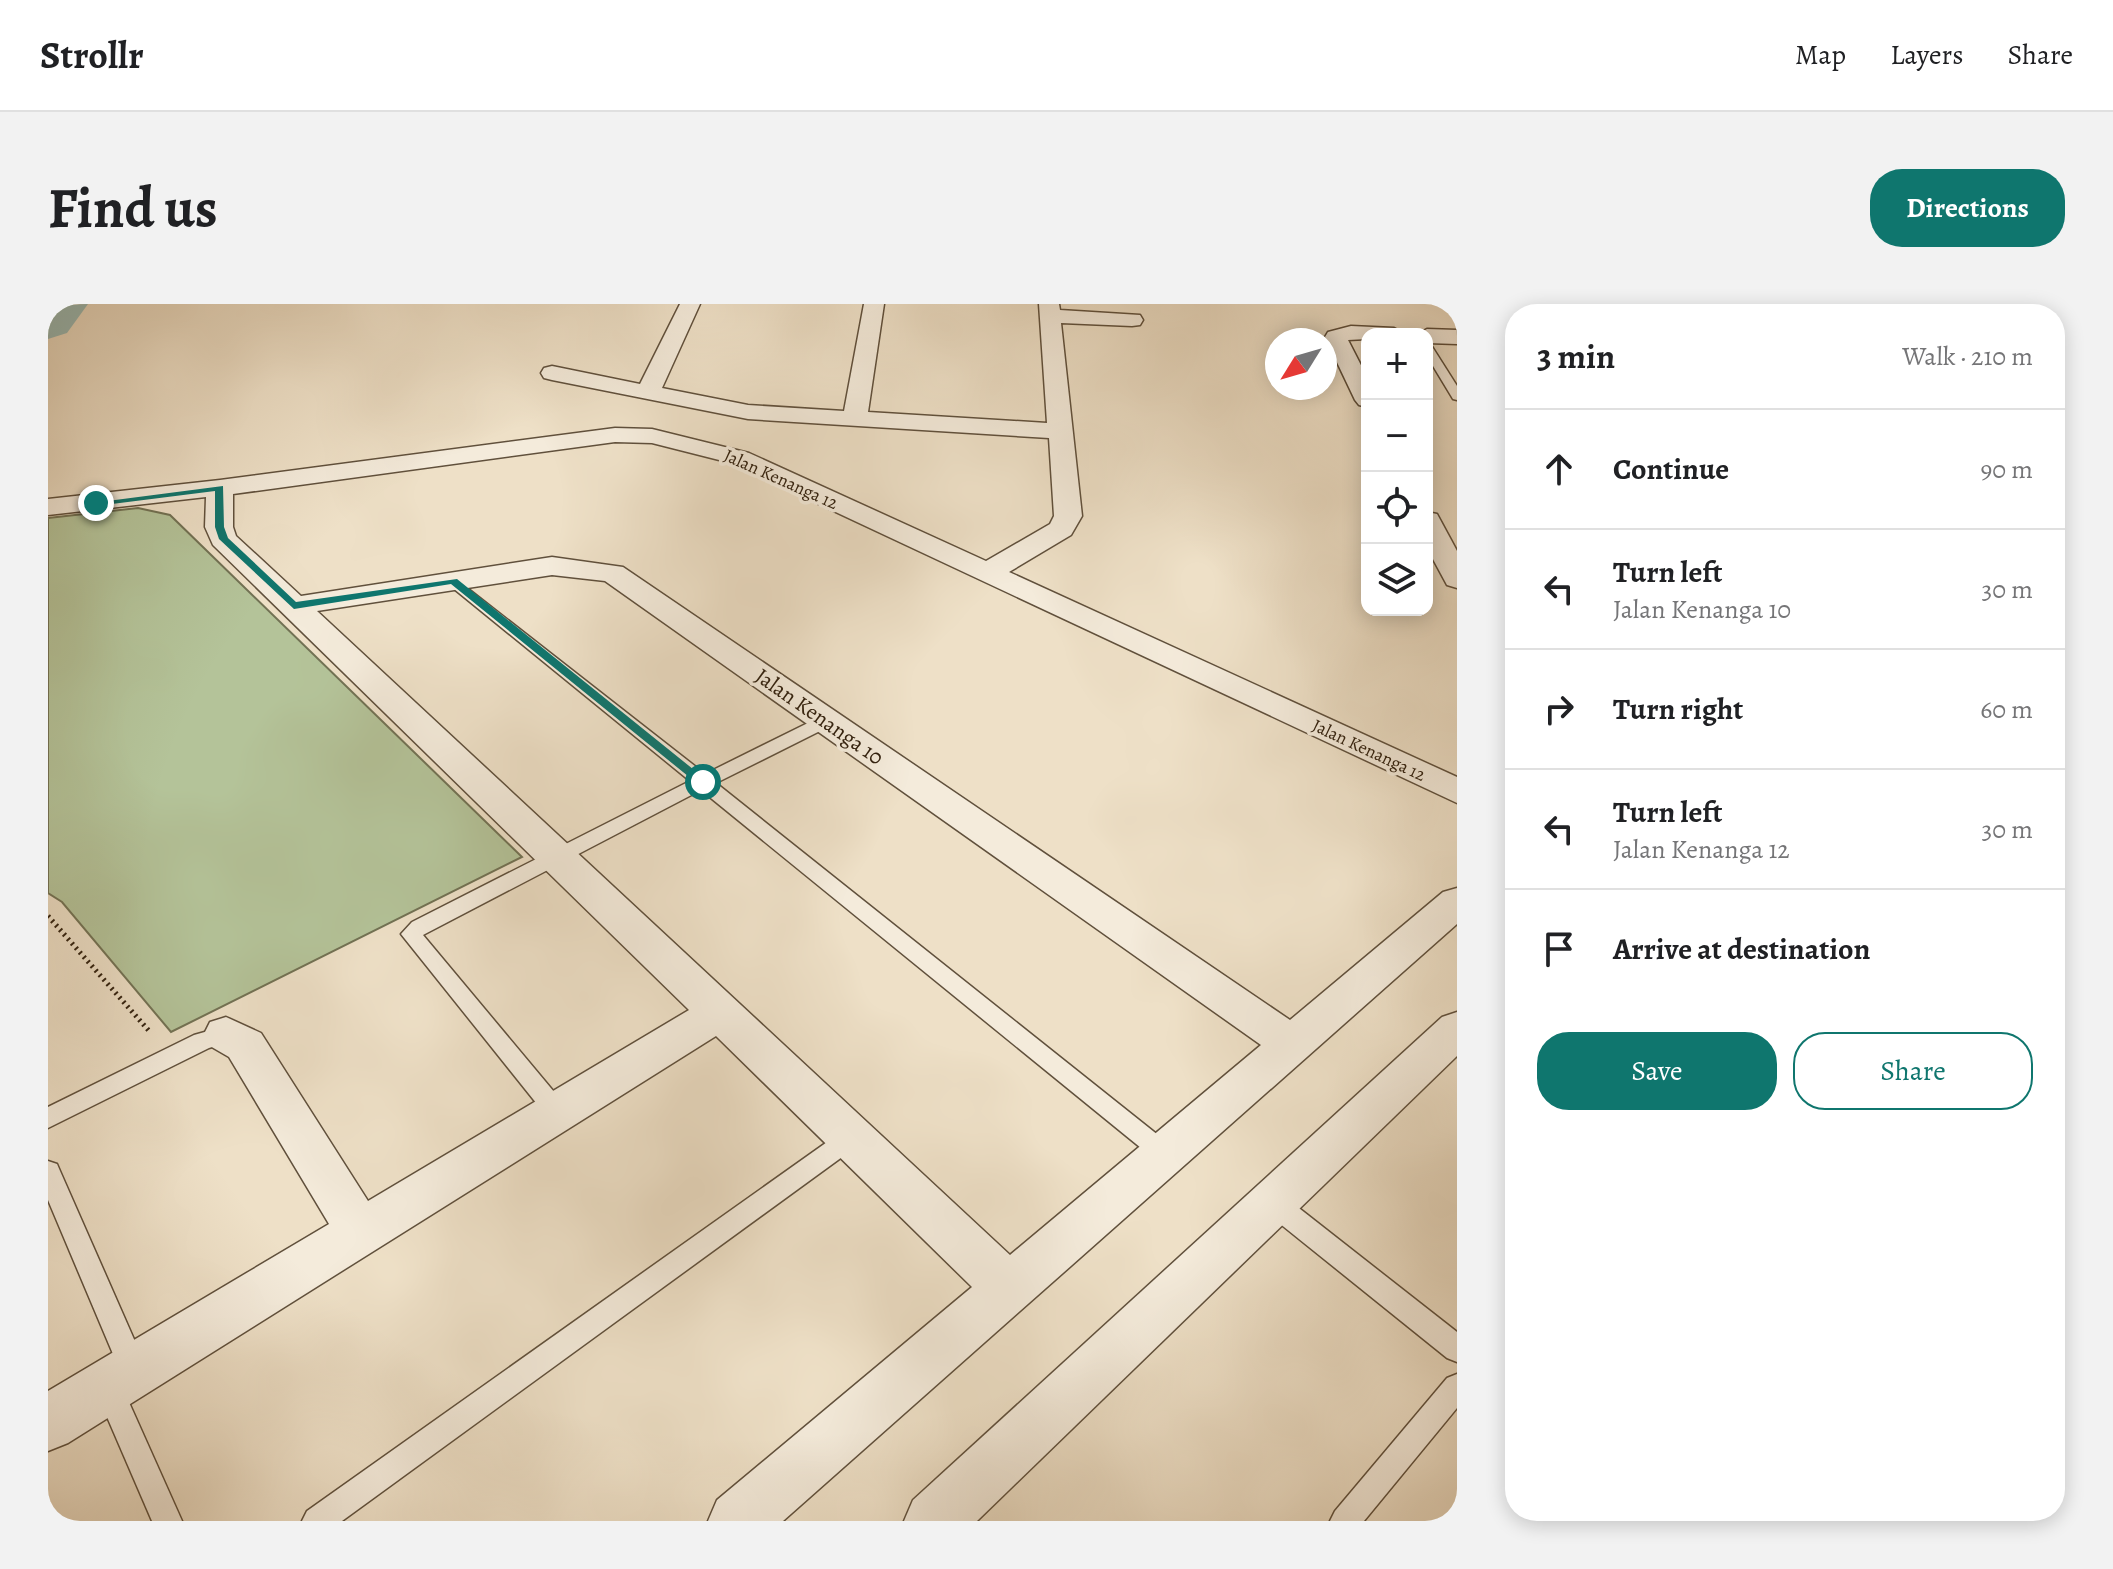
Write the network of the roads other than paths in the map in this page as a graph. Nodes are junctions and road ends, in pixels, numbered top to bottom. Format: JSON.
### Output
{"nodes":[{"id":1,"x":690,"y":304,"type":"edge"},
{"id":2,"x":874,"y":304,"type":"edge"},
{"id":3,"x":1050,"y":310,"type":"edge"},
{"id":4,"x":1132,"y":320,"type":"dead end"},
{"id":5,"x":1361,"y":332,"type":"edge"},
{"id":6,"x":1433,"y":336,"type":"edge"},
{"id":7,"x":1457,"y":337,"type":"edge"},
{"id":8,"x":1433,"y":357,"type":"edge"},
{"id":9,"x":552,"y":373,"type":"dead end"},
{"id":10,"x":1361,"y":388,"type":"edge"},
{"id":11,"x":648,"y":392,"type":"junction"},
{"id":12,"x":1457,"y":396,"type":"edge"},
{"id":13,"x":855,"y":418,"type":"junction"},
{"id":14,"x":1061,"y":431,"type":"junction"},
{"id":15,"x":756,"y":437,"type":"junction"},
{"id":16,"x":220,"y":488,"type":"junction"},
{"id":17,"x":48,"y":507,"type":"edge"},
{"id":18,"x":1433,"y":522,"type":"edge"},
{"id":19,"x":1457,"y":525,"type":"edge"},
{"id":20,"x":1433,"y":531,"type":"edge"},
{"id":21,"x":987,"y":573,"type":"junction"},
{"id":22,"x":1457,"y":579,"type":"edge"},
{"id":23,"x":453,"y":581,"type":"junction"},
{"id":24,"x":294,"y":606,"type":"junction"},
{"id":25,"x":826,"y":721,"type":"junction"},
{"id":26,"x":703,"y":782,"type":"junction"},
{"id":27,"x":1457,"y":791,"type":"edge"},
{"id":28,"x":558,"y":858,"type":"junction"},
{"id":29,"x":1457,"y":902,"type":"edge"},
{"id":30,"x":721,"y":1012,"type":"junction"},
{"id":31,"x":1457,"y":1029,"type":"edge"},
{"id":32,"x":226,"y":1034,"type":"joint"},
{"id":33,"x":1292,"y":1044,"type":"junction"},
{"id":34,"x":557,"y":1112,"type":"junction"},
{"id":35,"x":48,"y":1118,"type":"edge"},
{"id":36,"x":852,"y":1137,"type":"junction"},
{"id":37,"x":1165,"y":1154,"type":"junction"},
{"id":38,"x":48,"y":1171,"type":"edge"},
{"id":39,"x":1272,"y":1202,"type":"junction"},
{"id":40,"x":361,"y":1233,"type":"junction"},
{"id":41,"x":1009,"y":1288,"type":"junction"},
{"id":42,"x":1457,"y":1349,"type":"edge"},
{"id":43,"x":121,"y":1378,"type":"junction"},
{"id":44,"x":1457,"y":1387,"type":"edge"},
{"id":45,"x":48,"y":1423,"type":"edge"},
{"id":46,"x":167,"y":1521,"type":"edge"},
{"id":47,"x":317,"y":1521,"type":"edge"},
{"id":48,"x":738,"y":1521,"type":"edge"},
{"id":49,"x":934,"y":1521,"type":"edge"},
{"id":50,"x":1345,"y":1521,"type":"edge"}],
"edges":[{"from":1,"to":11,"type":"street"},
{"from":2,"to":13,"type":"street"},
{"from":3,"to":4,"type":"street"},
{"from":3,"to":14,"type":"street"},
{"from":5,"to":10,"type":"street"},
{"from":6,"to":7,"type":"street"},
{"from":8,"to":12,"type":"lane"},
{"from":9,"to":11,"type":"street"},
{"from":11,"to":15,"type":"street"},
{"from":13,"to":14,"type":"street"},
{"from":13,"to":15,"type":"street"},
{"from":14,"to":21,"type":"street"},
{"from":15,"to":16,"type":"street","name":"Jalan Kenanga 12"},
{"from":15,"to":21,"type":"street","name":"Jalan Kenanga 12"},
{"from":16,"to":17,"type":"street","name":"Jalan Kenanga 12"},
{"from":16,"to":24,"type":"street"},
{"from":18,"to":19,"type":"street"},
{"from":20,"to":22,"type":"street"},
{"from":21,"to":27,"type":"street","name":"Jalan Kenanga 12"},
{"from":23,"to":24,"type":"street","name":"Jalan Kenanga 10"},
{"from":23,"to":25,"type":"street","name":"Jalan Kenanga 10"},
{"from":23,"to":26,"type":"lane"},
{"from":24,"to":28,"type":"street"},
{"from":25,"to":26,"type":"lane"},
{"from":25,"to":33,"type":"street","name":"Jalan Kenanga 10"},
{"from":26,"to":28,"type":"lane"},
{"from":26,"to":37,"type":"lane"},
{"from":28,"to":30,"type":"street"},
{"from":28,"to":34,"type":"lane"},
{"from":29,"to":33,"type":"street"},
{"from":30,"to":34,"type":"street"},
{"from":30,"to":36,"type":"street"},
{"from":31,"to":39,"type":"street"},
{"from":32,"to":35,"type":"lane"},
{"from":32,"to":40,"type":"street"},
{"from":33,"to":37,"type":"street"},
{"from":34,"to":40,"type":"street"},
{"from":36,"to":41,"type":"street"},
{"from":36,"to":47,"type":"lane"},
{"from":37,"to":41,"type":"street"},
{"from":38,"to":43,"type":"lane"},
{"from":39,"to":42,"type":"lane"},
{"from":39,"to":49,"type":"street"},
{"from":40,"to":43,"type":"street"},
{"from":41,"to":48,"type":"street"},
{"from":43,"to":45,"type":"street"},
{"from":43,"to":46,"type":"lane"},
{"from":44,"to":50,"type":"lane"}]}
